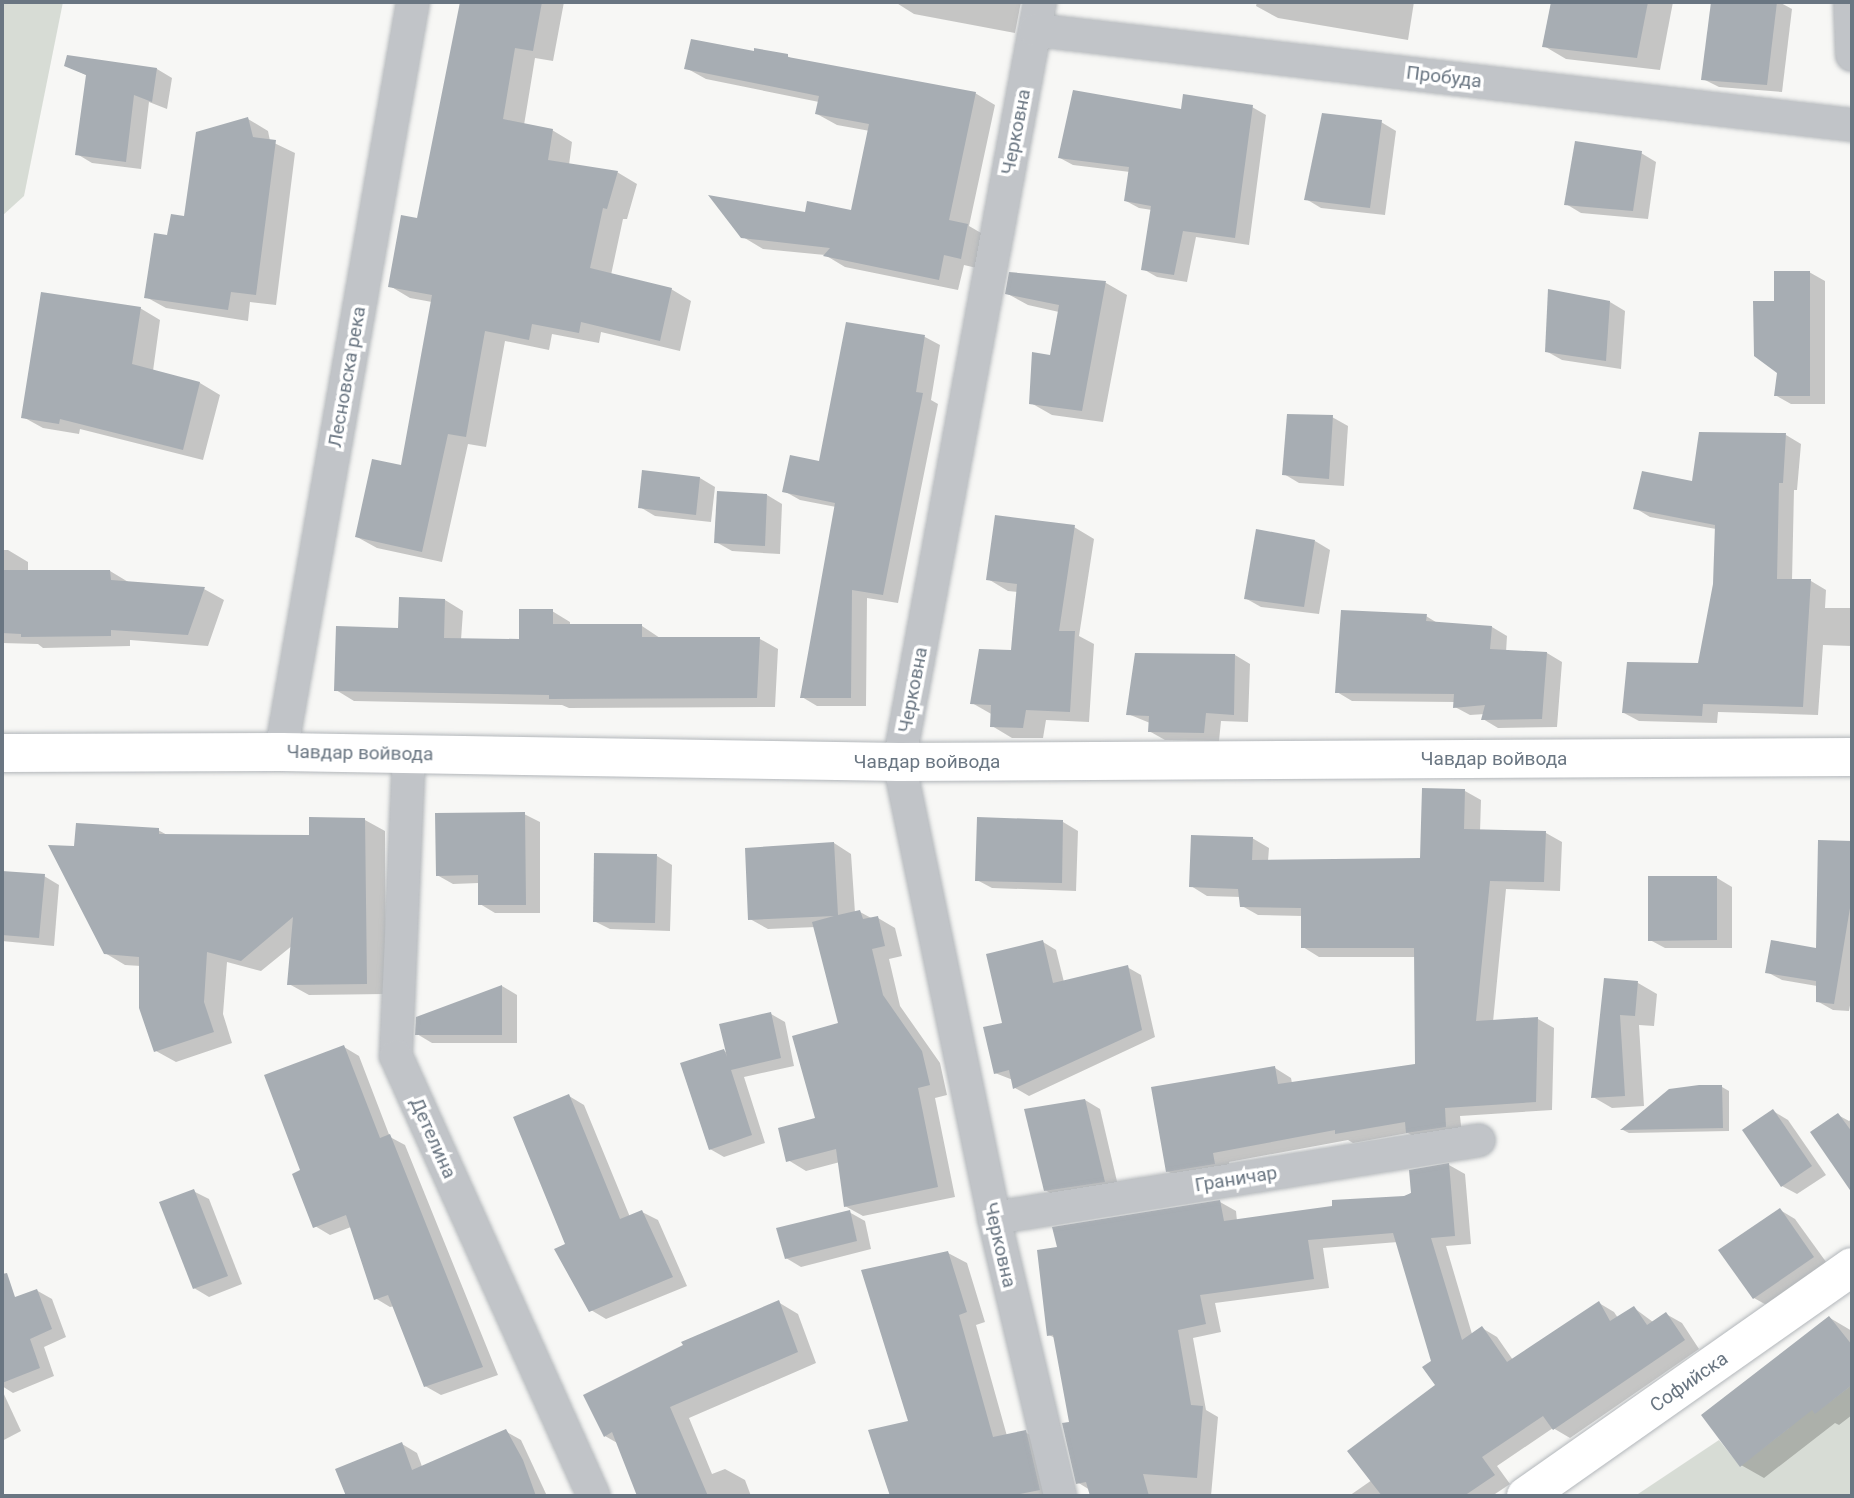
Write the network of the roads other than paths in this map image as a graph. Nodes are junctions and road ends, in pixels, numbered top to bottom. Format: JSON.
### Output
{"nodes":[{"id":1,"x":412,"y":2,"type":"edge"},
{"id":2,"x":1850,"y":2,"type":"edge"},
{"id":3,"x":1037,"y":16,"type":"edge"},
{"id":4,"x":1852,"y":55,"type":"edge"},
{"id":5,"x":1852,"y":124,"type":"edge"},
{"id":6,"x":1852,"y":739,"type":"edge"},
{"id":7,"x":281,"y":752,"type":"junction"},
{"id":8,"x":2,"y":753,"type":"edge"},
{"id":9,"x":410,"y":754,"type":"junction"},
{"id":10,"x":1852,"y":757,"type":"edge"},
{"id":11,"x":899,"y":762,"type":"junction"},
{"id":12,"x":1479,"y":1140,"type":"dead end"},
{"id":13,"x":994,"y":1219,"type":"junction"},
{"id":14,"x":1852,"y":1267,"type":"edge"},
{"id":15,"x":594,"y":1496,"type":"edge"},
{"id":16,"x":1060,"y":1496,"type":"edge"},
{"id":17,"x":1526,"y":1496,"type":"edge"}],
"edges":[{"from":1,"to":7,"type":"street","name":"Лесновска река"},
{"from":2,"to":4,"type":"street"},
{"from":3,"to":5,"type":"street","name":"Пробуда"},
{"from":3,"to":11,"type":"street","name":"Черковна"},
{"from":6,"to":10,"type":"street"},
{"from":7,"to":8,"type":"street","name":"Чавдар войвода"},
{"from":7,"to":9,"type":"street","name":"Чавдар войвода"},
{"from":9,"to":11,"type":"street","name":"Чавдар войвода"},
{"from":9,"to":15,"type":"street","name":"Детелина"},
{"from":10,"to":11,"type":"street","name":"Чавдар войвода"},
{"from":11,"to":13,"type":"street","name":"Черковна"},
{"from":12,"to":13,"type":"street","name":"Граничар"},
{"from":13,"to":16,"type":"street","name":"Черковна"},
{"from":14,"to":17,"type":"street","name":"Софийска"}]}
